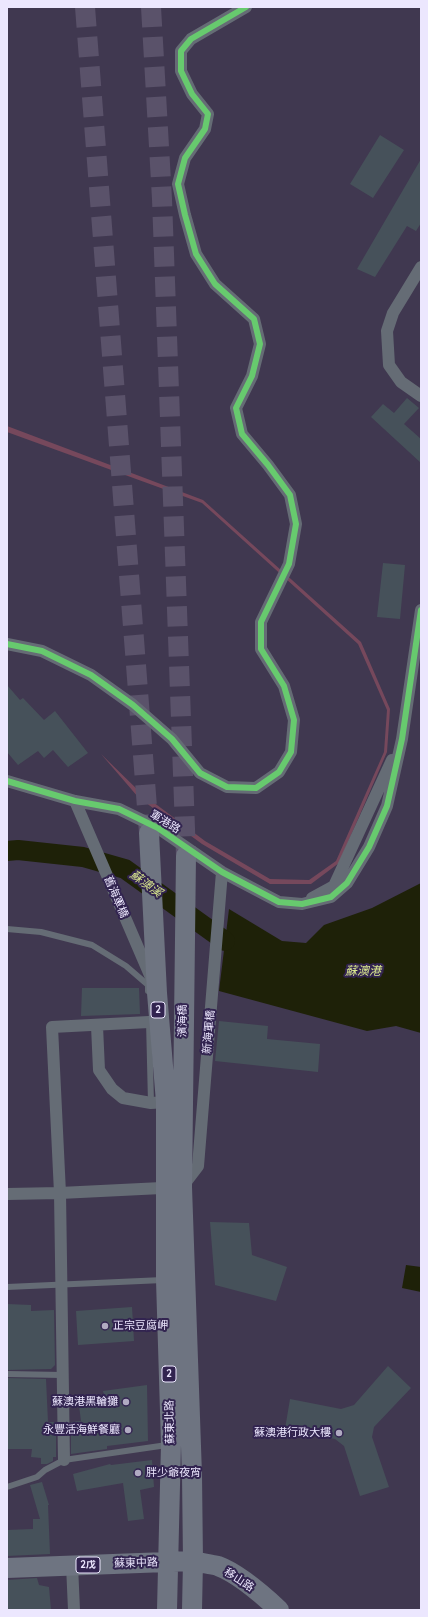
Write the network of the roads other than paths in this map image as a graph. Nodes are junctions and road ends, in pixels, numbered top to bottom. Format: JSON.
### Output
{"nodes":[{"id":1,"x":246,"y":7,"type":"edge"},
{"id":2,"x":421,"y":267,"type":"edge"},
{"id":3,"x":421,"y":396,"type":"edge"},
{"id":4,"x":421,"y":610,"type":"edge"},
{"id":5,"x":7,"y":644,"type":"edge"},
{"id":6,"x":7,"y":781,"type":"edge"},
{"id":7,"x":75,"y":801,"type":"junction"},
{"id":8,"x":149,"y":833,"type":"tunnel mouth"},
{"id":9,"x":186,"y":856,"type":"tunnel mouth"},
{"id":10,"x":222,"y":872,"type":"junction"},
{"id":11,"x":7,"y":929,"type":"edge"},
{"id":12,"x":153,"y":996,"type":"junction"},
{"id":13,"x":149,"y":1018,"type":"joint"},
{"id":14,"x":97,"y":1026,"type":"junction"},
{"id":15,"x":158,"y":1102,"type":"junction"},
{"id":16,"x":174,"y":1187,"type":"junction"},
{"id":17,"x":60,"y":1193,"type":"junction"},
{"id":18,"x":7,"y":1194,"type":"edge"},
{"id":19,"x":175,"y":1279,"type":"junction"},
{"id":20,"x":61,"y":1286,"type":"junction"},
{"id":21,"x":7,"y":1287,"type":"edge"},
{"id":22,"x":7,"y":1374,"type":"edge"},
{"id":23,"x":62,"y":1375,"type":"junction"},
{"id":24,"x":171,"y":1444,"type":"junction"},
{"id":25,"x":64,"y":1460,"type":"junction"},
{"id":26,"x":7,"y":1488,"type":"edge"},
{"id":27,"x":193,"y":1561,"type":"junction"},
{"id":28,"x":169,"y":1562,"type":"junction"},
{"id":29,"x":72,"y":1565,"type":"junction"},
{"id":30,"x":7,"y":1568,"type":"edge"},
{"id":31,"x":74,"y":1610,"type":"edge"},
{"id":32,"x":167,"y":1610,"type":"edge"},
{"id":33,"x":192,"y":1610,"type":"edge"},
{"id":34,"x":279,"y":1610,"type":"edge"}],
"edges":[{"from":1,"to":5,"type":"street"},
{"from":2,"to":3,"type":"street"},
{"from":4,"to":10,"type":"street","name":"軍港路"},
{"from":6,"to":7,"type":"street","name":"軍港路"},
{"from":7,"to":10,"type":"street","name":"軍港路"},
{"from":7,"to":12,"type":"street","name":"舊海軍橋"},
{"from":8,"to":12,"type":"main road","number":"2"},
{"from":9,"to":16,"type":"main road","name":"濱海橋","number":"2"},
{"from":10,"to":16,"type":"street","name":"新海軍橋"},
{"from":11,"to":12,"type":"lane"},
{"from":12,"to":15,"type":"main road","number":"2"},
{"from":13,"to":14,"type":"street"},
{"from":13,"to":15,"type":"lane"},
{"from":14,"to":15,"type":"street"},
{"from":14,"to":17,"type":"street"},
{"from":15,"to":16,"type":"main road","number":"2"},
{"from":16,"to":17,"type":"street"},
{"from":16,"to":19,"type":"main road","name":"蘇東北路","number":"2"},
{"from":17,"to":18,"type":"street"},
{"from":17,"to":20,"type":"street"},
{"from":19,"to":20,"type":"lane"},
{"from":19,"to":24,"type":"main road","name":"蘇東北路","number":"2"},
{"from":19,"to":27,"type":"main road","name":"蘇東北路","number":"2"},
{"from":20,"to":21,"type":"lane"},
{"from":20,"to":23,"type":"street"},
{"from":22,"to":23,"type":"lane"},
{"from":23,"to":25,"type":"street"},
{"from":24,"to":25,"type":"lane"},
{"from":24,"to":28,"type":"main road","name":"蘇東北路","number":"2"},
{"from":25,"to":26,"type":"lane"},
{"from":27,"to":28,"type":"main road","name":"蘇東中路","number":"2戊"},
{"from":27,"to":33,"type":"main road","number":"2"},
{"from":27,"to":34,"type":"main road","name":"移山路","number":"2戊"},
{"from":28,"to":29,"type":"main road","name":"蘇東中路","number":"2戊"},
{"from":28,"to":32,"type":"main road","number":"2"},
{"from":29,"to":30,"type":"main road","name":"蘇東中路","number":"2戊"},
{"from":29,"to":31,"type":"street"}]}
